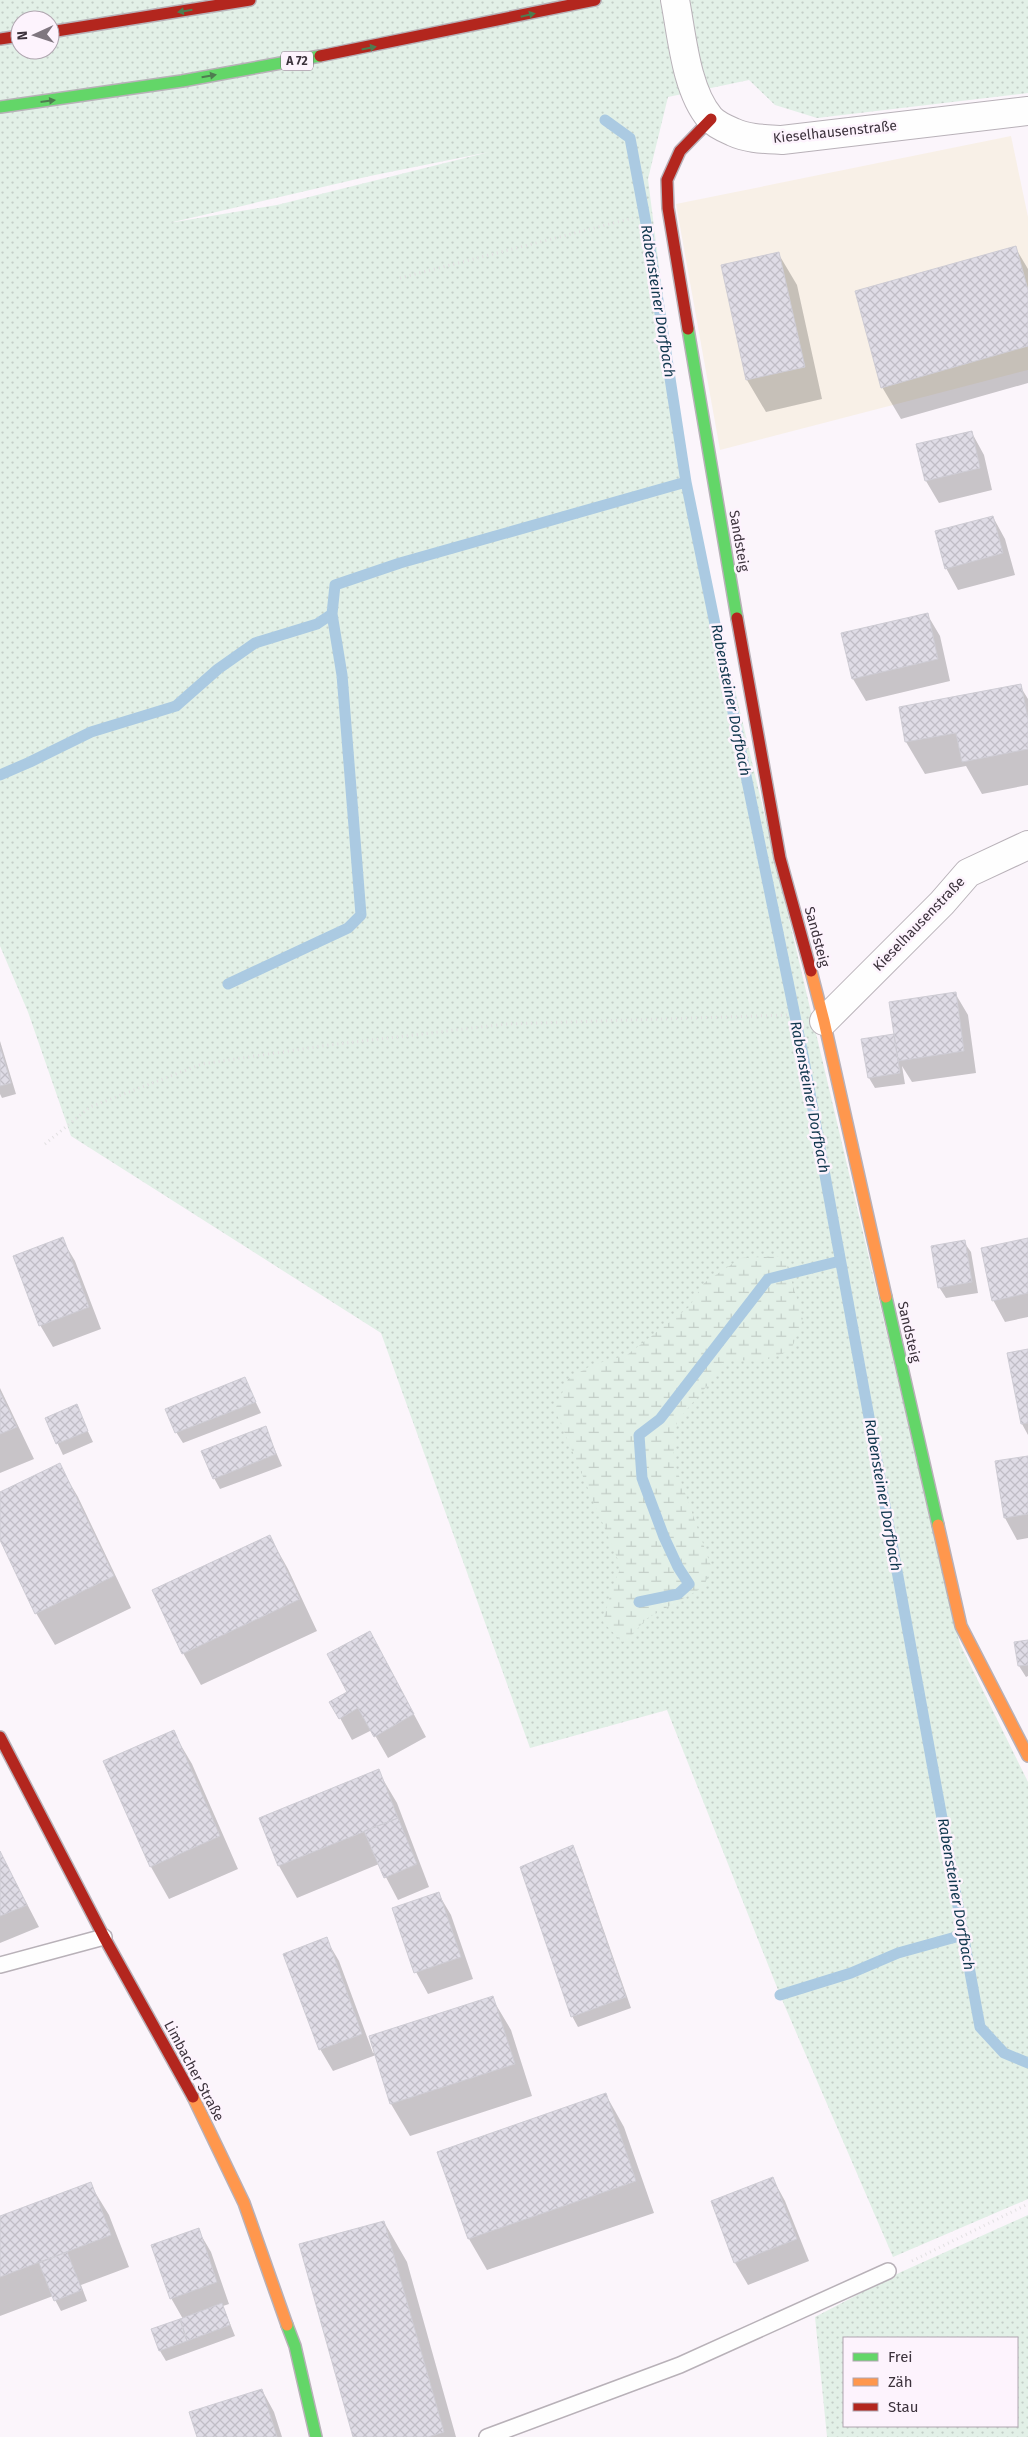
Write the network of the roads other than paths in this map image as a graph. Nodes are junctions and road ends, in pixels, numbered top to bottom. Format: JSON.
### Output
{"nodes":[{"id":1,"x":250,"y":0,"type":"edge"},
{"id":2,"x":594,"y":0,"type":"edge"},
{"id":3,"x":675,"y":0,"type":"edge"},
{"id":4,"x":60,"y":30,"type":"edge"},
{"id":5,"x":0,"y":107,"type":"edge"},
{"id":6,"x":1028,"y":111,"type":"edge"},
{"id":7,"x":711,"y":119,"type":"junction"},
{"id":8,"x":1028,"y":845,"type":"edge"},
{"id":9,"x":824,"y":1021,"type":"junction"},
{"id":10,"x":1,"y":1744,"type":"edge"},
{"id":11,"x":1028,"y":1756,"type":"edge"},
{"id":12,"x":104,"y":1937,"type":"junction"},
{"id":13,"x":0,"y":1965,"type":"edge"},
{"id":14,"x":888,"y":2271,"type":"road end"},
{"id":15,"x":316,"y":2437,"type":"edge"},
{"id":16,"x":487,"y":2437,"type":"edge"}],
"edges":[{"from":1,"to":4,"type":"main road","one_way":true},
{"from":5,"to":2,"type":"main road","number":"A 72","one_way":true},
{"from":3,"to":7,"type":"street","name":"Kieselhausenstraße"},
{"from":6,"to":7,"type":"street","name":"Kieselhausenstraße"},
{"from":7,"to":9,"type":"main road","name":"Sandsteig"},
{"from":8,"to":9,"type":"street","name":"Kieselhausenstraße"},
{"from":9,"to":11,"type":"main road","name":"Sandsteig"},
{"from":10,"to":12,"type":"main road","name":"Limbacher Straße"},
{"from":12,"to":13,"type":"lane"},
{"from":12,"to":15,"type":"main road","name":"Limbacher Straße"},
{"from":14,"to":16,"type":"lane"}]}
